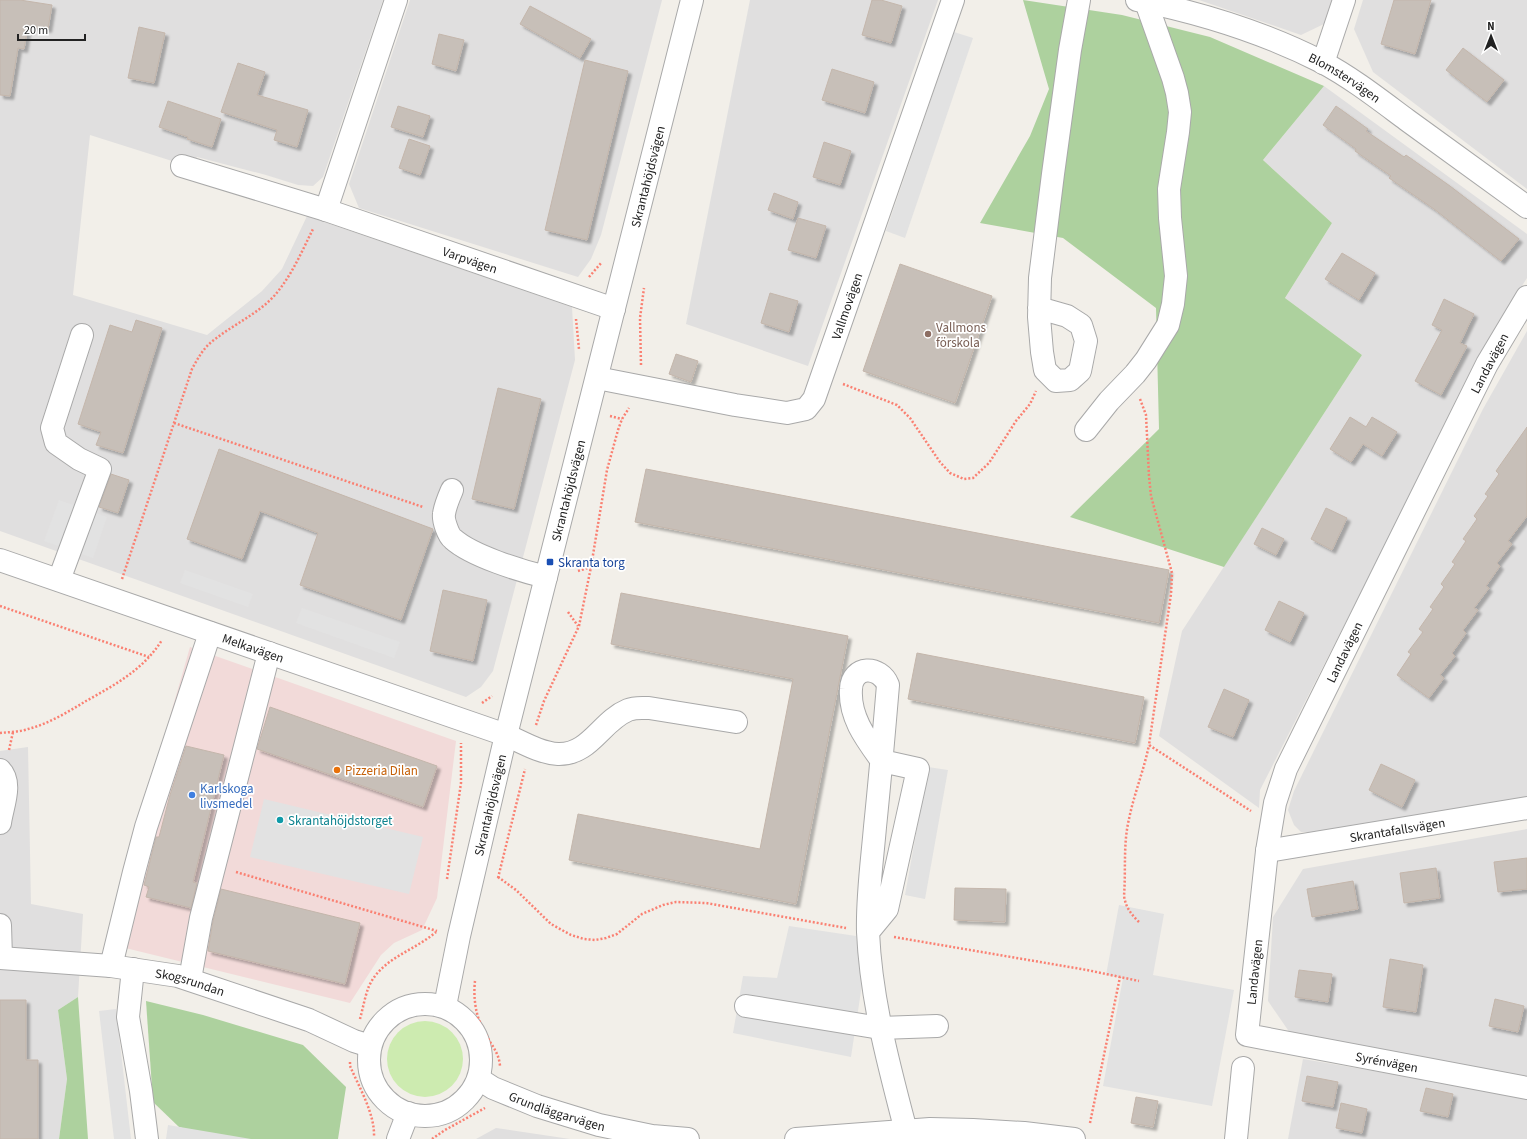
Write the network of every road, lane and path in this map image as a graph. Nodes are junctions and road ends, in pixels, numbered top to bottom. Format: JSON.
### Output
{"nodes":[{"id":1,"x":396,"y":0,"type":"edge"},
{"id":2,"x":692,"y":0,"type":"edge"},
{"id":3,"x":953,"y":0,"type":"edge"},
{"id":4,"x":1079,"y":0,"type":"edge"},
{"id":5,"x":1344,"y":0,"type":"edge"},
{"id":6,"x":1141,"y":1,"type":"edge"},
{"id":7,"x":1323,"y":63,"type":"junction"},
{"id":8,"x":182,"y":166,"type":"dead end"},
{"id":9,"x":1527,"y":207,"type":"edge"},
{"id":10,"x":326,"y":210,"type":"junction"},
{"id":11,"x":645,"y":284,"type":"dead end"},
{"id":12,"x":1527,"y":297,"type":"edge"},
{"id":13,"x":1040,"y":308,"type":"junction"},
{"id":14,"x":614,"y":309,"type":"junction"},
{"id":15,"x":82,"y":335,"type":"dead end"},
{"id":16,"x":1045,"y":370,"type":"junction"},
{"id":17,"x":597,"y":378,"type":"junction"},
{"id":18,"x":822,"y":378,"type":"junction"},
{"id":19,"x":1128,"y":380,"type":"junction"},
{"id":20,"x":637,"y":385,"type":"junction"},
{"id":21,"x":174,"y":423,"type":"junction"},
{"id":22,"x":1086,"y":430,"type":"dead end"},
{"id":23,"x":452,"y":490,"type":"dead end"},
{"id":24,"x":444,"y":514,"type":"junction"},
{"id":25,"x":0,"y":560,"type":"edge"},
{"id":26,"x":592,"y":567,"type":"junction"},
{"id":27,"x":578,"y":571,"type":"dead end"},
{"id":28,"x":546,"y":577,"type":"junction"},
{"id":29,"x":121,"y":578,"type":"dead end"},
{"id":30,"x":59,"y":580,"type":"junction"},
{"id":31,"x":0,"y":606,"type":"edge"},
{"id":32,"x":568,"y":612,"type":"dead end"},
{"id":33,"x":172,"y":619,"type":"junction"},
{"id":34,"x":579,"y":626,"type":"junction"},
{"id":35,"x":210,"y":633,"type":"junction"},
{"id":36,"x":269,"y":653,"type":"junction"},
{"id":37,"x":149,"y":657,"type":"junction"},
{"id":38,"x":736,"y":722,"type":"dead end"},
{"id":39,"x":0,"y":732,"type":"edge"},
{"id":40,"x":506,"y":735,"type":"junction"},
{"id":41,"x":1149,"y":745,"type":"junction"},
{"id":42,"x":531,"y":746,"type":"junction"},
{"id":43,"x":0,"y":770,"type":"edge"},
{"id":44,"x":1527,"y":808,"type":"edge"},
{"id":45,"x":0,"y":823,"type":"edge"},
{"id":46,"x":1272,"y":825,"type":"junction"},
{"id":47,"x":1267,"y":850,"type":"junction"},
{"id":48,"x":215,"y":866,"type":"junction"},
{"id":49,"x":498,"y":877,"type":"junction"},
{"id":50,"x":496,"y":884,"type":"dead end"},
{"id":51,"x":1139,"y":922,"type":"dead end"},
{"id":52,"x":0,"y":925,"type":"edge"},
{"id":53,"x":437,"y":931,"type":"dead end"},
{"id":54,"x":868,"y":932,"type":"junction"},
{"id":55,"x":0,"y":958,"type":"edge"},
{"id":56,"x":112,"y":966,"type":"junction"},
{"id":57,"x":133,"y":969,"type":"junction"},
{"id":58,"x":475,"y":976,"type":"dead end"},
{"id":59,"x":1120,"y":978,"type":"junction"},
{"id":60,"x":190,"y":979,"type":"junction"},
{"id":61,"x":1140,"y":981,"type":"dead end"},
{"id":62,"x":445,"y":1006,"type":"junction"},
{"id":63,"x":746,"y":1006,"type":"dead end"},
{"id":64,"x":937,"y":1026,"type":"dead end"},
{"id":65,"x":880,"y":1028,"type":"junction"},
{"id":66,"x":1247,"y":1035,"type":"joint"},
{"id":67,"x":370,"y":1046,"type":"junction"},
{"id":68,"x":1243,"y":1068,"type":"dead end"},
{"id":69,"x":486,"y":1084,"type":"junction"},
{"id":70,"x":1527,"y":1088,"type":"edge"},
{"id":71,"x":408,"y":1114,"type":"junction"},
{"id":72,"x":1090,"y":1124,"type":"dead end"},
{"id":73,"x":906,"y":1131,"type":"junction"},
{"id":74,"x":644,"y":1137,"type":"edge"},
{"id":75,"x":871,"y":1137,"type":"edge"},
{"id":76,"x":147,"y":1139,"type":"edge"},
{"id":77,"x":398,"y":1139,"type":"edge"},
{"id":78,"x":432,"y":1139,"type":"edge"},
{"id":79,"x":688,"y":1139,"type":"edge"},
{"id":80,"x":796,"y":1139,"type":"edge"},
{"id":81,"x":1074,"y":1139,"type":"edge"},
{"id":82,"x":1236,"y":1139,"type":"edge"}],
"edges":[{"from":1,"to":10,"type":"street"},
{"from":2,"to":14,"type":"street","name":"Skrantahöjdsvägen"},
{"from":3,"to":18,"type":"street","name":"Vallmovägen"},
{"from":4,"to":13,"type":"street"},
{"from":5,"to":7,"type":"street"},
{"from":6,"to":7,"type":"street","name":"Blomstervägen"},
{"from":6,"to":19,"type":"street"},
{"from":7,"to":9,"type":"street","name":"Blomstervägen"},
{"from":8,"to":10,"type":"street","name":"Varpvägen"},
{"from":10,"to":14,"type":"street","name":"Varpvägen"},
{"from":10,"to":21,"type":"path"},
{"from":11,"to":20,"type":"path"},
{"from":12,"to":46,"type":"street","name":"Landavägen"},
{"from":13,"to":16,"type":"street"},
{"from":13,"to":16,"type":"street"},
{"from":14,"to":17,"type":"street","name":"Skrantahöjdsvägen"},
{"from":15,"to":30,"type":"street"},
{"from":16,"to":18,"type":"path"},
{"from":17,"to":20,"type":"street","name":"Vallmovägen"},
{"from":17,"to":28,"type":"street","name":"Skrantahöjdsvägen"},
{"from":18,"to":20,"type":"street","name":"Vallmovägen"},
{"from":19,"to":22,"type":"street"},
{"from":19,"to":41,"type":"path"},
{"from":20,"to":26,"type":"path"},
{"from":21,"to":24,"type":"path"},
{"from":21,"to":29,"type":"path"},
{"from":23,"to":24,"type":"street"},
{"from":24,"to":28,"type":"street"},
{"from":25,"to":30,"type":"street","name":"Melkavägen"},
{"from":26,"to":27,"type":"path"},
{"from":26,"to":34,"type":"path"},
{"from":28,"to":40,"type":"street","name":"Skrantahöjdsvägen"},
{"from":30,"to":33,"type":"street","name":"Melkavägen"},
{"from":31,"to":37,"type":"path"},
{"from":32,"to":34,"type":"path"},
{"from":33,"to":35,"type":"street","name":"Melkavägen"},
{"from":33,"to":37,"type":"path"},
{"from":34,"to":42,"type":"path"},
{"from":35,"to":36,"type":"street","name":"Melkavägen"},
{"from":35,"to":56,"type":"street"},
{"from":36,"to":40,"type":"street","name":"Melkavägen"},
{"from":36,"to":48,"type":"street"},
{"from":37,"to":39,"type":"path"},
{"from":38,"to":42,"type":"street","name":"Melkavägen"},
{"from":40,"to":42,"type":"street","name":"Melkavägen"},
{"from":40,"to":62,"type":"street","name":"Skrantahöjdsvägen"},
{"from":41,"to":46,"type":"path"},
{"from":41,"to":51,"type":"path"},
{"from":42,"to":49,"type":"path"},
{"from":43,"to":45,"type":"street"},
{"from":44,"to":47,"type":"street","name":"Skrantafallsvägen"},
{"from":46,"to":47,"type":"street","name":"Landavägen"},
{"from":47,"to":66,"type":"street","name":"Landavägen"},
{"from":48,"to":53,"type":"path"},
{"from":48,"to":60,"type":"street"},
{"from":49,"to":50,"type":"path"},
{"from":49,"to":54,"type":"path"},
{"from":52,"to":55,"type":"street"},
{"from":54,"to":54,"type":"street"},
{"from":54,"to":59,"type":"path"},
{"from":54,"to":65,"type":"street"},
{"from":55,"to":56,"type":"street","name":"Skogsrundan"},
{"from":56,"to":57,"type":"street","name":"Skogsrundan"},
{"from":57,"to":60,"type":"street","name":"Skogsrundan"},
{"from":57,"to":76,"type":"street"},
{"from":58,"to":69,"type":"path"},
{"from":59,"to":61,"type":"path"},
{"from":59,"to":72,"type":"path"},
{"from":60,"to":67,"type":"street","name":"Skogsrundan"},
{"from":62,"to":67,"type":"street"},
{"from":62,"to":69,"type":"street"},
{"from":63,"to":65,"type":"street"},
{"from":64,"to":65,"type":"street"},
{"from":65,"to":73,"type":"street"},
{"from":66,"to":70,"type":"street","name":"Syrénvägen"},
{"from":67,"to":71,"type":"street"},
{"from":68,"to":82,"type":"street"},
{"from":69,"to":71,"type":"street"},
{"from":69,"to":74,"type":"street","name":"Grundläggarvägen"},
{"from":69,"to":78,"type":"path"},
{"from":71,"to":77,"type":"street"},
{"from":73,"to":75,"type":"street"},
{"from":73,"to":81,"type":"street"},
{"from":74,"to":79,"type":"street","name":"Grundläggarvägen"},
{"from":75,"to":80,"type":"street"}]}
